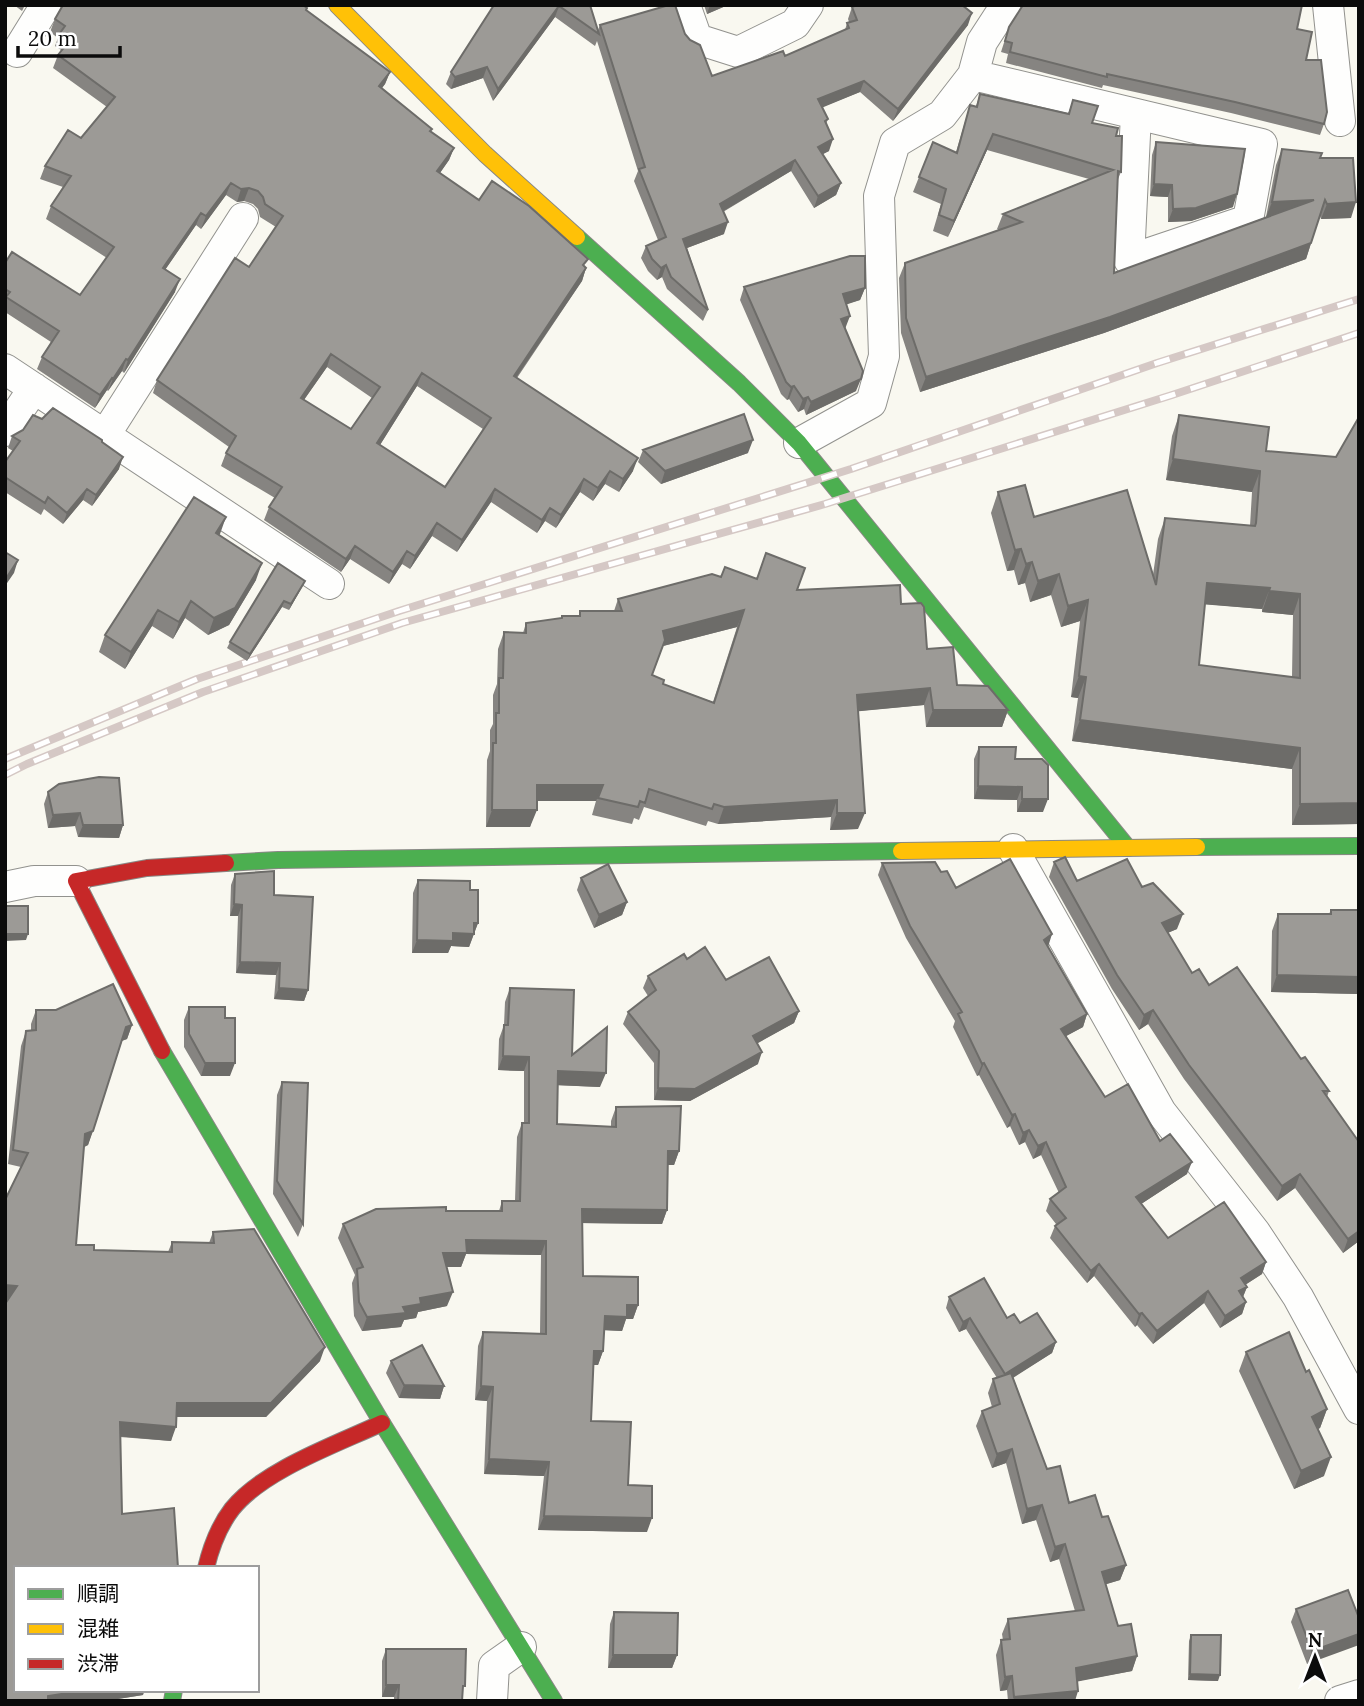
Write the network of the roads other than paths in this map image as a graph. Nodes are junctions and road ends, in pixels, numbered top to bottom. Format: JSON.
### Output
{"nodes":[{"id":1,"x":46,"y":5,"type":"edge"},
{"id":2,"x":338,"y":5,"type":"edge"},
{"id":3,"x":685,"y":5,"type":"edge"},
{"id":4,"x":1006,"y":5,"type":"edge"},
{"id":5,"x":1328,"y":5,"type":"edge"},
{"id":6,"x":797,"y":12,"type":"edge"},
{"id":7,"x":17,"y":52,"type":"dead end"},
{"id":8,"x":973,"y":75,"type":"junction"},
{"id":9,"x":1136,"y":114,"type":"junction"},
{"id":10,"x":1340,"y":121,"type":"dead end"},
{"id":11,"x":243,"y":218,"type":"dead end"},
{"id":12,"x":5,"y":369,"type":"edge"},
{"id":13,"x":34,"y":388,"type":"junction"},
{"id":14,"x":5,"y":431,"type":"edge"},
{"id":15,"x":105,"y":435,"type":"junction"},
{"id":16,"x":799,"y":443,"type":"junction"},
{"id":17,"x":330,"y":584,"type":"dead end"},
{"id":18,"x":1359,"y":846,"type":"edge"},
{"id":19,"x":1128,"y":848,"type":"junction"},
{"id":20,"x":1013,"y":849,"type":"junction"},
{"id":21,"x":76,"y":881,"type":"junction"},
{"id":22,"x":5,"y":887,"type":"edge"},
{"id":23,"x":1359,"y":1409,"type":"edge"},
{"id":24,"x":382,"y":1423,"type":"junction"},
{"id":25,"x":206,"y":1566,"type":"edge"},
{"id":26,"x":521,"y":1647,"type":"junction"},
{"id":27,"x":1359,"y":1695,"type":"edge"},
{"id":28,"x":492,"y":1701,"type":"edge"},
{"id":29,"x":554,"y":1701,"type":"edge"},
{"id":30,"x":1340,"y":1701,"type":"edge"}],
"edges":[{"from":1,"to":7,"type":"street"},
{"from":2,"to":16,"type":"street"},
{"from":3,"to":6,"type":"street"},
{"from":4,"to":8,"type":"street"},
{"from":5,"to":10,"type":"street"},
{"from":8,"to":9,"type":"street"},
{"from":8,"to":16,"type":"street"},
{"from":9,"to":9,"type":"street"},
{"from":11,"to":15,"type":"street"},
{"from":12,"to":13,"type":"street"},
{"from":13,"to":14,"type":"street"},
{"from":13,"to":15,"type":"street"},
{"from":15,"to":17,"type":"street"},
{"from":16,"to":19,"type":"street"},
{"from":18,"to":19,"type":"street"},
{"from":19,"to":20,"type":"street"},
{"from":20,"to":21,"type":"street"},
{"from":20,"to":23,"type":"street"},
{"from":21,"to":22,"type":"street"},
{"from":21,"to":24,"type":"street"},
{"from":24,"to":25,"type":"street"},
{"from":24,"to":26,"type":"street"},
{"from":26,"to":28,"type":"street"},
{"from":26,"to":29,"type":"street"},
{"from":27,"to":30,"type":"street"}]}
